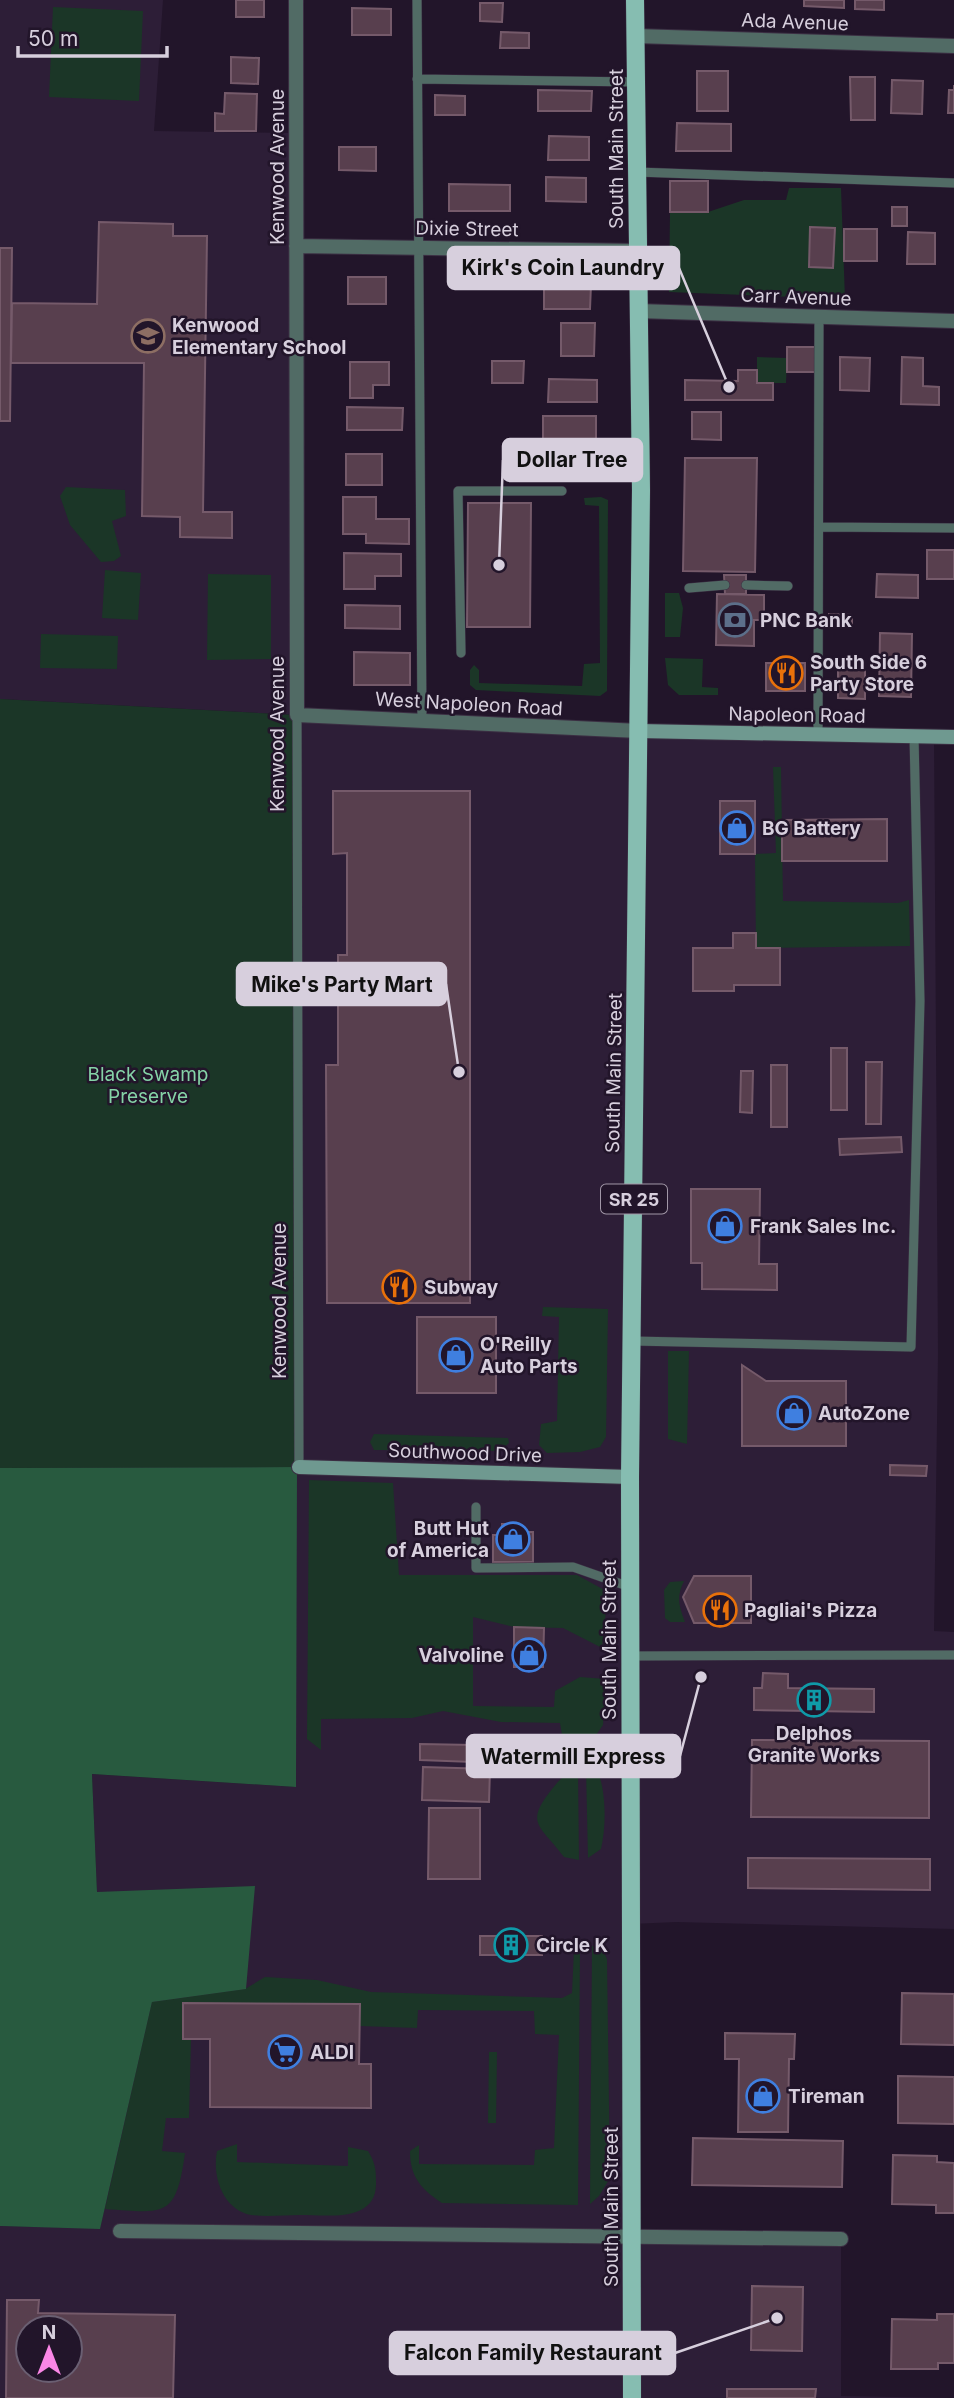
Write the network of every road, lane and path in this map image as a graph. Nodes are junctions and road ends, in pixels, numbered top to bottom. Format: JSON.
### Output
{"nodes":[{"id":1,"x":296,"y":0,"type":"edge"},
{"id":2,"x":417,"y":0,"type":"edge"},
{"id":3,"x":635,"y":0,"type":"edge"},
{"id":4,"x":636,"y":36,"type":"junction"},
{"id":5,"x":954,"y":46,"type":"edge"},
{"id":6,"x":417,"y":79,"type":"junction"},
{"id":7,"x":636,"y":82,"type":"junction"},
{"id":8,"x":637,"y":172,"type":"junction"},
{"id":9,"x":954,"y":183,"type":"edge"},
{"id":10,"x":296,"y":246,"type":"junction"},
{"id":11,"x":417,"y":248,"type":"junction"},
{"id":12,"x":638,"y":251,"type":"junction"},
{"id":13,"x":638,"y":311,"type":"junction"},
{"id":14,"x":819,"y":317,"type":"junction"},
{"id":15,"x":954,"y":321,"type":"edge"},
{"id":16,"x":562,"y":491,"type":"dead end"},
{"id":17,"x":819,"y":527,"type":"junction"},
{"id":18,"x":954,"y":528,"type":"edge"},
{"id":19,"x":725,"y":585,"type":"dead end"},
{"id":20,"x":746,"y":585,"type":"dead end"},
{"id":21,"x":788,"y":586,"type":"dead end"},
{"id":22,"x":689,"y":588,"type":"dead end"},
{"id":23,"x":461,"y":653,"type":"dead end"},
{"id":24,"x":297,"y":715,"type":"junction"},
{"id":25,"x":422,"y":721,"type":"junction"},
{"id":26,"x":639,"y":731,"type":"junction"},
{"id":27,"x":818,"y":734,"type":"junction"},
{"id":28,"x":914,"y":736,"type":"junction"},
{"id":29,"x":954,"y":737,"type":"edge"},
{"id":30,"x":632,"y":1341,"type":"junction"},
{"id":31,"x":299,"y":1468,"type":"joint"},
{"id":32,"x":630,"y":1477,"type":"junction"},
{"id":33,"x":476,"y":1507,"type":"dead end"},
{"id":34,"x":630,"y":1587,"type":"junction"},
{"id":35,"x":631,"y":1656,"type":"junction"},
{"id":36,"x":954,"y":1656,"type":"edge"},
{"id":37,"x":120,"y":2231,"type":"dead end"},
{"id":38,"x":632,"y":2235,"type":"junction"},
{"id":39,"x":841,"y":2239,"type":"dead end"},
{"id":40,"x":632,"y":2398,"type":"edge"}],
"edges":[{"from":1,"to":10,"type":"street","name":"Kenwood Avenue"},
{"from":2,"to":6,"type":"lane"},
{"from":3,"to":4,"type":"main road","name":"South Main Street","number":"SR 25"},
{"from":4,"to":5,"type":"street","name":"Ada Avenue"},
{"from":4,"to":7,"type":"main road","name":"South Main Street","number":"SR 25"},
{"from":6,"to":7,"type":"lane"},
{"from":6,"to":11,"type":"lane"},
{"from":7,"to":8,"type":"main road","name":"South Main Street","number":"SR 25"},
{"from":8,"to":9,"type":"lane"},
{"from":8,"to":12,"type":"main road","name":"South Main Street","number":"SR 25"},
{"from":10,"to":11,"type":"street","name":"Dixie Street"},
{"from":10,"to":24,"type":"street","name":"Kenwood Avenue"},
{"from":11,"to":12,"type":"street","name":"Dixie Street"},
{"from":11,"to":25,"type":"lane"},
{"from":12,"to":13,"type":"main road","name":"South Main Street","number":"SR 25"},
{"from":13,"to":14,"type":"street","name":"Carr Avenue"},
{"from":13,"to":26,"type":"main road","name":"South Main Street","number":"SR 25"},
{"from":14,"to":15,"type":"street","name":"Carr Avenue"},
{"from":14,"to":17,"type":"lane"},
{"from":16,"to":23,"type":"lane"},
{"from":17,"to":18,"type":"lane"},
{"from":17,"to":27,"type":"lane"},
{"from":19,"to":22,"type":"lane"},
{"from":20,"to":21,"type":"lane"},
{"from":24,"to":25,"type":"street","name":"West Napoleon Road"},
{"from":24,"to":31,"type":"lane","name":"Kenwood Avenue"},
{"from":25,"to":26,"type":"street","name":"West Napoleon Road"},
{"from":26,"to":27,"type":"street","name":"Napoleon Road"},
{"from":26,"to":30,"type":"main road","name":"South Main Street","number":"SR 25"},
{"from":27,"to":28,"type":"street","name":"Napoleon Road"},
{"from":28,"to":29,"type":"street","name":"Napoleon Road"},
{"from":28,"to":30,"type":"lane"},
{"from":30,"to":32,"type":"main road","name":"South Main Street","number":"SR 25"},
{"from":31,"to":32,"type":"street","name":"Southwood Drive"},
{"from":32,"to":34,"type":"main road","name":"South Main Street","number":"SR 25"},
{"from":33,"to":34,"type":"lane"},
{"from":34,"to":35,"type":"main road","name":"South Main Street","number":"SR 25"},
{"from":35,"to":36,"type":"lane"},
{"from":35,"to":38,"type":"main road","name":"South Main Street","number":"SR 25"},
{"from":37,"to":38,"type":"street"},
{"from":38,"to":39,"type":"street"},
{"from":38,"to":40,"type":"main road","name":"South Main Street","number":"SR 25"}]}
